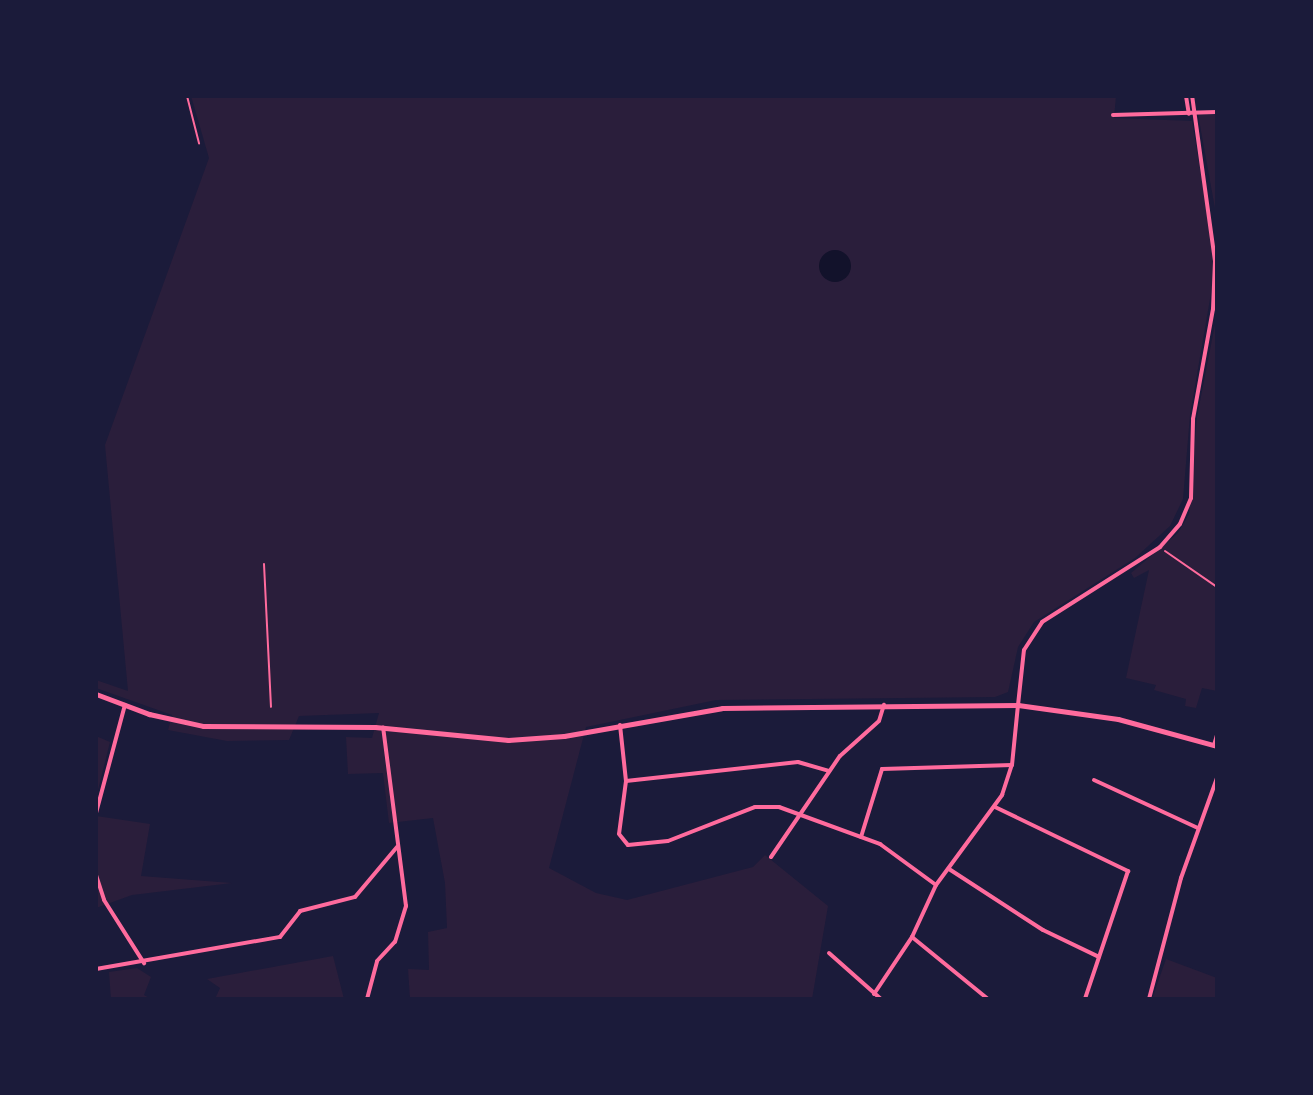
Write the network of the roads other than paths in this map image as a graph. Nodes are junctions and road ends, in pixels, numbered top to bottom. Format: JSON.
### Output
{"nodes":[{"id":1,"x":1186,"y":96,"type":"edge"},
{"id":2,"x":1192,"y":96,"type":"edge"},
{"id":3,"x":1217,"y":112,"type":"edge"},
{"id":4,"x":1192,"y":114,"type":"junction"},
{"id":5,"x":1113,"y":115,"type":"dead end"},
{"id":6,"x":96,"y":694,"type":"edge"},
{"id":7,"x":125,"y":705,"type":"junction"},
{"id":8,"x":884,"y":705,"type":"junction"},
{"id":9,"x":1018,"y":705,"type":"junction"},
{"id":10,"x":620,"y":725,"type":"junction"},
{"id":11,"x":383,"y":727,"type":"junction"},
{"id":12,"x":1217,"y":735,"type":"edge"},
{"id":13,"x":1216,"y":745,"type":"edge"},
{"id":14,"x":1012,"y":765,"type":"junction"},
{"id":15,"x":829,"y":771,"type":"junction"},
{"id":16,"x":1217,"y":778,"type":"edge"},
{"id":17,"x":1094,"y":780,"type":"dead end"},
{"id":18,"x":626,"y":781,"type":"junction"},
{"id":19,"x":995,"y":807,"type":"junction"},
{"id":20,"x":96,"y":813,"type":"edge"},
{"id":21,"x":802,"y":814,"type":"junction"},
{"id":22,"x":1198,"y":828,"type":"junction"},
{"id":23,"x":861,"y":837,"type":"junction"},
{"id":24,"x":397,"y":847,"type":"junction"},
{"id":25,"x":771,"y":857,"type":"dead end"},
{"id":26,"x":949,"y":869,"type":"junction"},
{"id":27,"x":96,"y":875,"type":"edge"},
{"id":28,"x":936,"y":885,"type":"junction"},
{"id":29,"x":912,"y":937,"type":"junction"},
{"id":30,"x":829,"y":953,"type":"dead end"},
{"id":31,"x":1099,"y":957,"type":"junction"},
{"id":32,"x":144,"y":963,"type":"junction"},
{"id":33,"x":96,"y":969,"type":"edge"},
{"id":34,"x":874,"y":994,"type":"junction"},
{"id":35,"x":367,"y":999,"type":"edge"},
{"id":36,"x":881,"y":999,"type":"edge"},
{"id":37,"x":988,"y":999,"type":"edge"},
{"id":38,"x":1085,"y":999,"type":"edge"},
{"id":39,"x":1149,"y":999,"type":"edge"}],
"edges":[{"from":1,"to":4,"type":"street"},
{"from":2,"to":4,"type":"street"},
{"from":3,"to":4,"type":"street"},
{"from":4,"to":5,"type":"street"},
{"from":4,"to":9,"type":"street"},
{"from":6,"to":7,"type":"main road"},
{"from":7,"to":11,"type":"main road"},
{"from":7,"to":20,"type":"street"},
{"from":8,"to":9,"type":"main road"},
{"from":8,"to":10,"type":"main road"},
{"from":8,"to":15,"type":"street"},
{"from":9,"to":13,"type":"main road"},
{"from":9,"to":14,"type":"street"},
{"from":10,"to":11,"type":"main road"},
{"from":10,"to":18,"type":"street"},
{"from":11,"to":24,"type":"street"},
{"from":12,"to":13,"type":"street"},
{"from":14,"to":19,"type":"street"},
{"from":14,"to":23,"type":"street"},
{"from":15,"to":18,"type":"street"},
{"from":15,"to":21,"type":"street"},
{"from":16,"to":22,"type":"street"},
{"from":17,"to":22,"type":"street"},
{"from":18,"to":21,"type":"street"},
{"from":19,"to":26,"type":"street"},
{"from":19,"to":31,"type":"street"},
{"from":21,"to":23,"type":"street"},
{"from":21,"to":25,"type":"street"},
{"from":22,"to":39,"type":"street"},
{"from":23,"to":28,"type":"street"},
{"from":24,"to":32,"type":"street"},
{"from":24,"to":35,"type":"street"},
{"from":26,"to":28,"type":"street"},
{"from":26,"to":31,"type":"street"},
{"from":27,"to":32,"type":"street"},
{"from":28,"to":29,"type":"street"},
{"from":29,"to":34,"type":"street"},
{"from":29,"to":37,"type":"street"},
{"from":30,"to":34,"type":"street"},
{"from":31,"to":38,"type":"street"},
{"from":32,"to":33,"type":"street"},
{"from":34,"to":36,"type":"street"}]}
